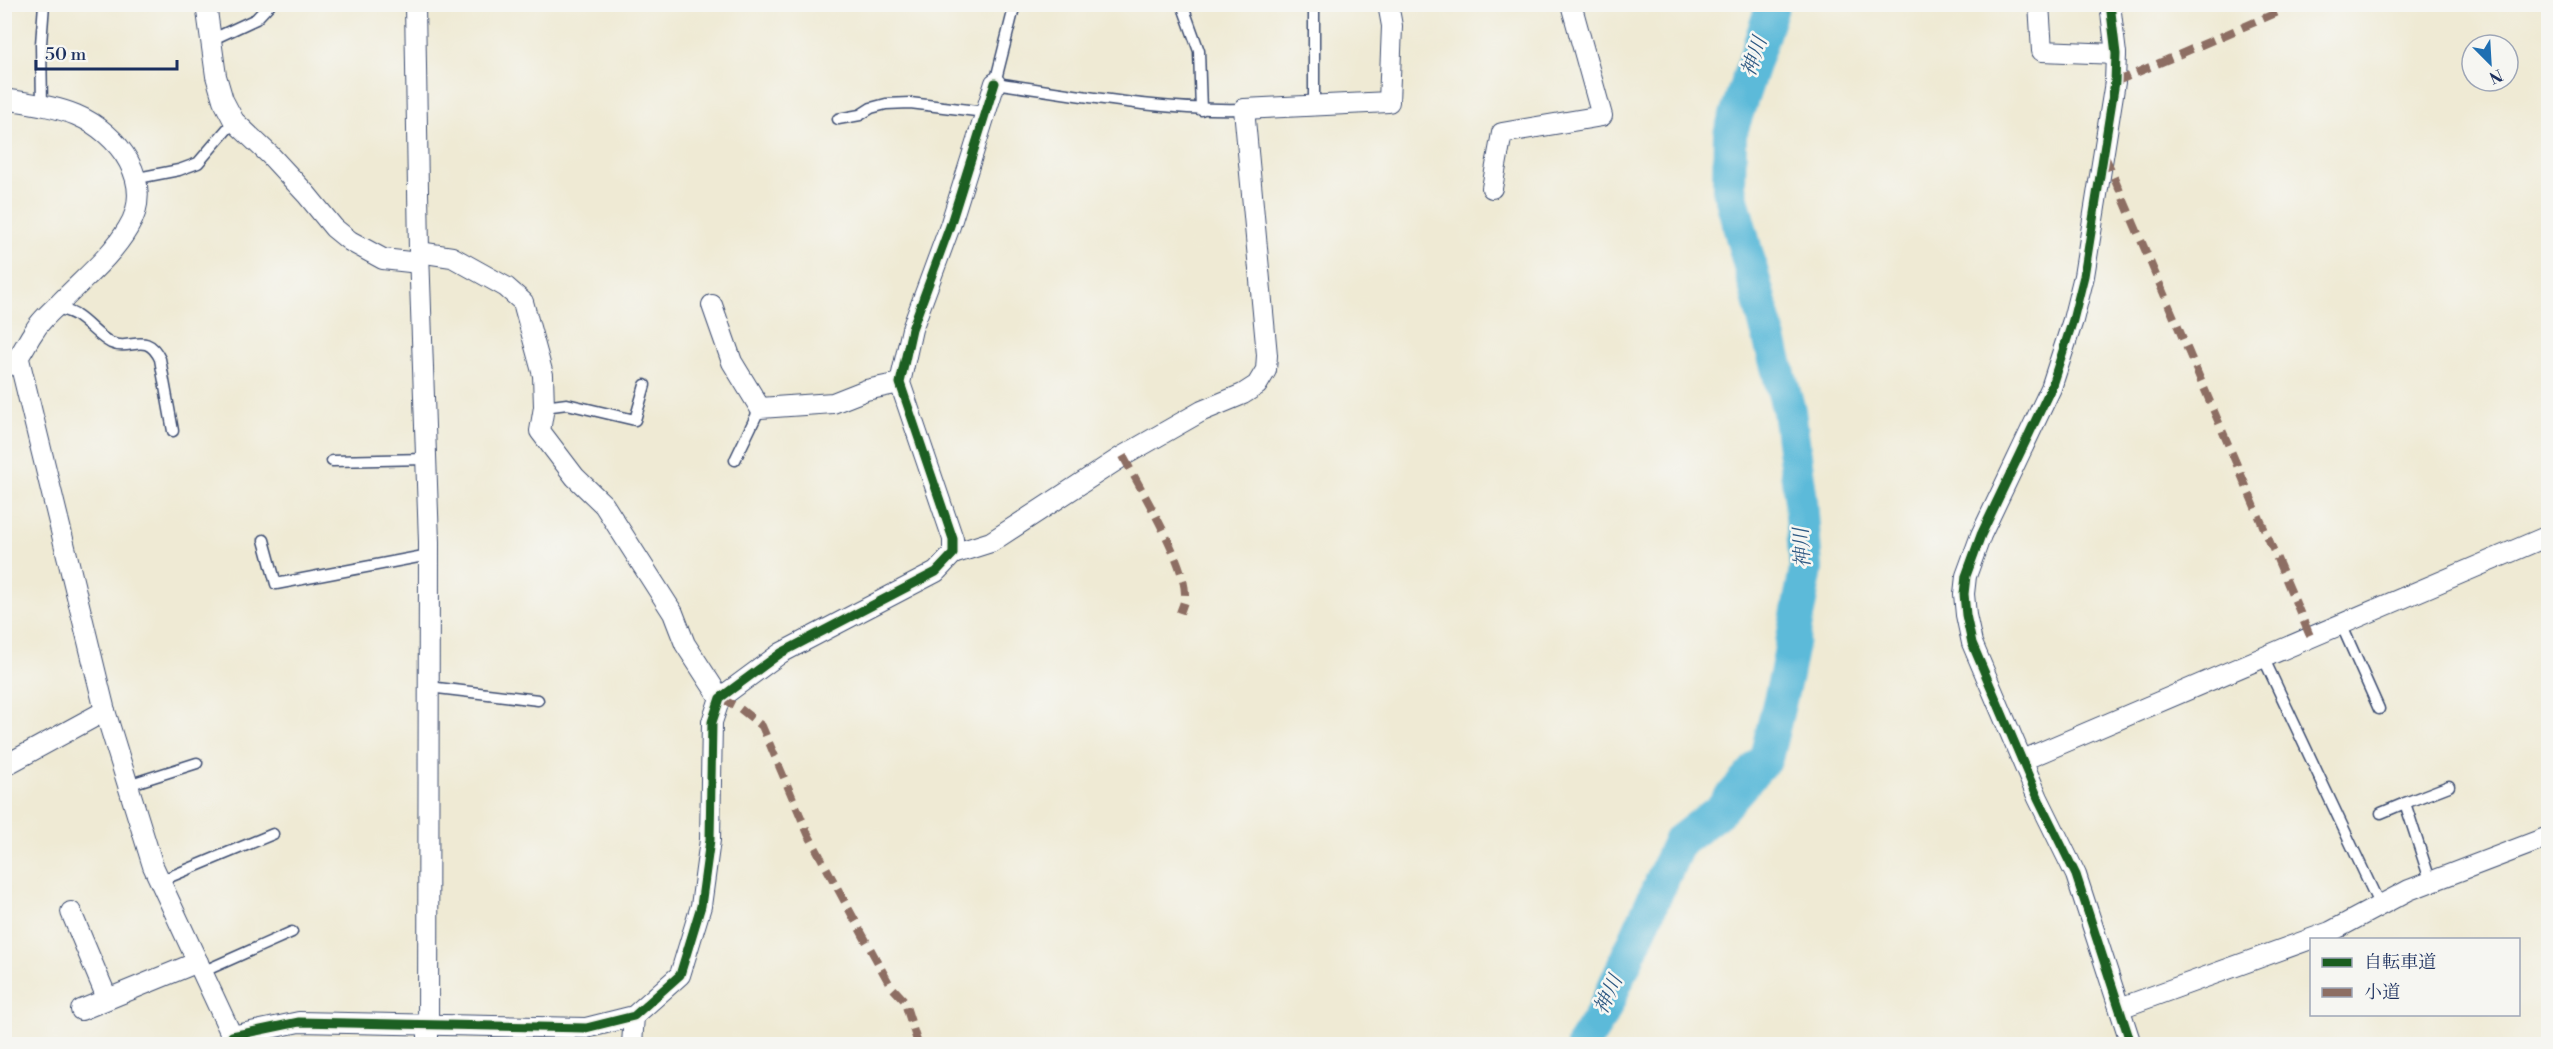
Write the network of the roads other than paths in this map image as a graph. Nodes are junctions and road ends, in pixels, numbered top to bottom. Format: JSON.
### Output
{"nodes":[{"id":1,"x":44,"y":4,"type":"edge"},
{"id":2,"x":206,"y":4,"type":"edge"},
{"id":3,"x":270,"y":4,"type":"edge"},
{"id":4,"x":415,"y":4,"type":"edge"},
{"id":5,"x":1015,"y":4,"type":"edge"},
{"id":6,"x":1182,"y":4,"type":"edge"},
{"id":7,"x":1314,"y":4,"type":"edge"},
{"id":8,"x":1388,"y":4,"type":"edge"},
{"id":9,"x":1571,"y":4,"type":"edge"},
{"id":10,"x":2039,"y":4,"type":"edge"},
{"id":11,"x":2110,"y":4,"type":"edge"},
{"id":12,"x":211,"y":40,"type":"junction"},
{"id":13,"x":2116,"y":54,"type":"junction"},
{"id":14,"x":995,"y":82,"type":"junction"},
{"id":15,"x":4,"y":99,"type":"edge"},
{"id":16,"x":42,"y":105,"type":"junction"},
{"id":17,"x":1314,"y":105,"type":"junction"},
{"id":18,"x":1244,"y":109,"type":"junction"},
{"id":19,"x":1201,"y":110,"type":"junction"},
{"id":20,"x":986,"y":112,"type":"junction"},
{"id":21,"x":838,"y":119,"type":"dead end"},
{"id":22,"x":234,"y":122,"type":"junction"},
{"id":23,"x":138,"y":178,"type":"junction"},
{"id":24,"x":1492,"y":188,"type":"dead end"},
{"id":25,"x":419,"y":257,"type":"junction"},
{"id":26,"x":712,"y":305,"type":"dead end"},
{"id":27,"x":55,"y":307,"type":"junction"},
{"id":28,"x":12,"y":364,"type":"edge"},
{"id":29,"x":900,"y":383,"type":"junction"},
{"id":30,"x":645,"y":386,"type":"dead end"},
{"id":31,"x":544,"y":407,"type":"junction"},
{"id":32,"x":760,"y":408,"type":"junction"},
{"id":33,"x":173,"y":431,"type":"dead end"},
{"id":34,"x":426,"y":459,"type":"junction"},
{"id":35,"x":735,"y":460,"type":"dead end"},
{"id":36,"x":332,"y":461,"type":"dead end"},
{"id":37,"x":2548,"y":536,"type":"edge"},
{"id":38,"x":264,"y":540,"type":"dead end"},
{"id":39,"x":952,"y":554,"type":"junction"},
{"id":40,"x":429,"y":555,"type":"junction"},
{"id":41,"x":2341,"y":624,"type":"junction"},
{"id":42,"x":2263,"y":657,"type":"junction"},
{"id":43,"x":429,"y":687,"type":"junction"},
{"id":44,"x":720,"y":698,"type":"junction"},
{"id":45,"x":538,"y":700,"type":"dead end"},
{"id":46,"x":2379,"y":709,"type":"dead end"},
{"id":47,"x":105,"y":711,"type":"junction"},
{"id":48,"x":2023,"y":760,"type":"junction"},
{"id":49,"x":196,"y":763,"type":"dead end"},
{"id":50,"x":4,"y":766,"type":"edge"},
{"id":51,"x":128,"y":785,"type":"junction"},
{"id":52,"x":2449,"y":786,"type":"dead end"},
{"id":53,"x":2405,"y":803,"type":"junction"},
{"id":54,"x":2381,"y":813,"type":"dead end"},
{"id":55,"x":273,"y":834,"type":"dead end"},
{"id":56,"x":2548,"y":837,"type":"edge"},
{"id":57,"x":160,"y":880,"type":"junction"},
{"id":58,"x":2431,"y":883,"type":"junction"},
{"id":59,"x":2380,"y":906,"type":"junction"},
{"id":60,"x":71,"y":912,"type":"dead end"},
{"id":61,"x":292,"y":932,"type":"dead end"},
{"id":62,"x":2313,"y":938,"type":"edge"},
{"id":63,"x":2310,"y":939,"type":"edge"},
{"id":64,"x":200,"y":967,"type":"junction"},
{"id":65,"x":107,"y":998,"type":"junction"},
{"id":66,"x":2120,"y":1008,"type":"junction"},
{"id":67,"x":81,"y":1010,"type":"dead end"},
{"id":68,"x":634,"y":1016,"type":"junction"},
{"id":69,"x":429,"y":1024,"type":"junction"},
{"id":70,"x":231,"y":1040,"type":"edge"},
{"id":71,"x":428,"y":1044,"type":"edge"},
{"id":72,"x":632,"y":1044,"type":"edge"},
{"id":73,"x":2131,"y":1044,"type":"edge"}],
"edges":[{"from":1,"to":16,"type":"lane"},
{"from":2,"to":12,"type":"street"},
{"from":3,"to":12,"type":"lane"},
{"from":4,"to":25,"type":"street"},
{"from":5,"to":14,"type":"lane"},
{"from":6,"to":19,"type":"lane"},
{"from":7,"to":17,"type":"lane"},
{"from":8,"to":17,"type":"street"},
{"from":9,"to":24,"type":"street"},
{"from":10,"to":13,"type":"street"},
{"from":11,"to":13,"type":"street"},
{"from":12,"to":22,"type":"street"},
{"from":13,"to":48,"type":"street"},
{"from":14,"to":19,"type":"lane"},
{"from":14,"to":20,"type":"street"},
{"from":15,"to":16,"type":"street"},
{"from":16,"to":23,"type":"street"},
{"from":17,"to":18,"type":"street"},
{"from":18,"to":19,"type":"lane"},
{"from":18,"to":39,"type":"street"},
{"from":20,"to":21,"type":"lane"},
{"from":20,"to":29,"type":"street"},
{"from":22,"to":23,"type":"lane"},
{"from":22,"to":25,"type":"street"},
{"from":23,"to":27,"type":"street"},
{"from":25,"to":31,"type":"street"},
{"from":25,"to":34,"type":"street"},
{"from":26,"to":32,"type":"street"},
{"from":27,"to":28,"type":"street"},
{"from":27,"to":33,"type":"lane"},
{"from":28,"to":47,"type":"street"},
{"from":29,"to":32,"type":"street"},
{"from":29,"to":39,"type":"street"},
{"from":30,"to":31,"type":"lane"},
{"from":31,"to":44,"type":"street"},
{"from":32,"to":35,"type":"lane"},
{"from":34,"to":36,"type":"lane"},
{"from":34,"to":40,"type":"street"},
{"from":37,"to":41,"type":"street"},
{"from":38,"to":40,"type":"lane"},
{"from":39,"to":44,"type":"street"},
{"from":40,"to":43,"type":"street"},
{"from":41,"to":42,"type":"street"},
{"from":41,"to":46,"type":"lane"},
{"from":42,"to":48,"type":"street"},
{"from":42,"to":59,"type":"lane"},
{"from":43,"to":45,"type":"lane"},
{"from":43,"to":69,"type":"street"},
{"from":44,"to":68,"type":"street"},
{"from":47,"to":50,"type":"street"},
{"from":47,"to":51,"type":"street"},
{"from":48,"to":66,"type":"street"},
{"from":49,"to":51,"type":"lane"},
{"from":51,"to":57,"type":"street"},
{"from":52,"to":53,"type":"lane"},
{"from":53,"to":54,"type":"lane"},
{"from":53,"to":58,"type":"lane"},
{"from":55,"to":57,"type":"lane"},
{"from":56,"to":58,"type":"street"},
{"from":57,"to":64,"type":"street"},
{"from":58,"to":59,"type":"street"},
{"from":59,"to":62,"type":"street"},
{"from":60,"to":65,"type":"street"},
{"from":61,"to":64,"type":"lane"},
{"from":63,"to":66,"type":"street"},
{"from":64,"to":65,"type":"street"},
{"from":64,"to":70,"type":"street"},
{"from":65,"to":67,"type":"street"},
{"from":66,"to":73,"type":"street"},
{"from":68,"to":69,"type":"street"},
{"from":68,"to":72,"type":"street"},
{"from":69,"to":70,"type":"street"},
{"from":69,"to":71,"type":"street"}]}
